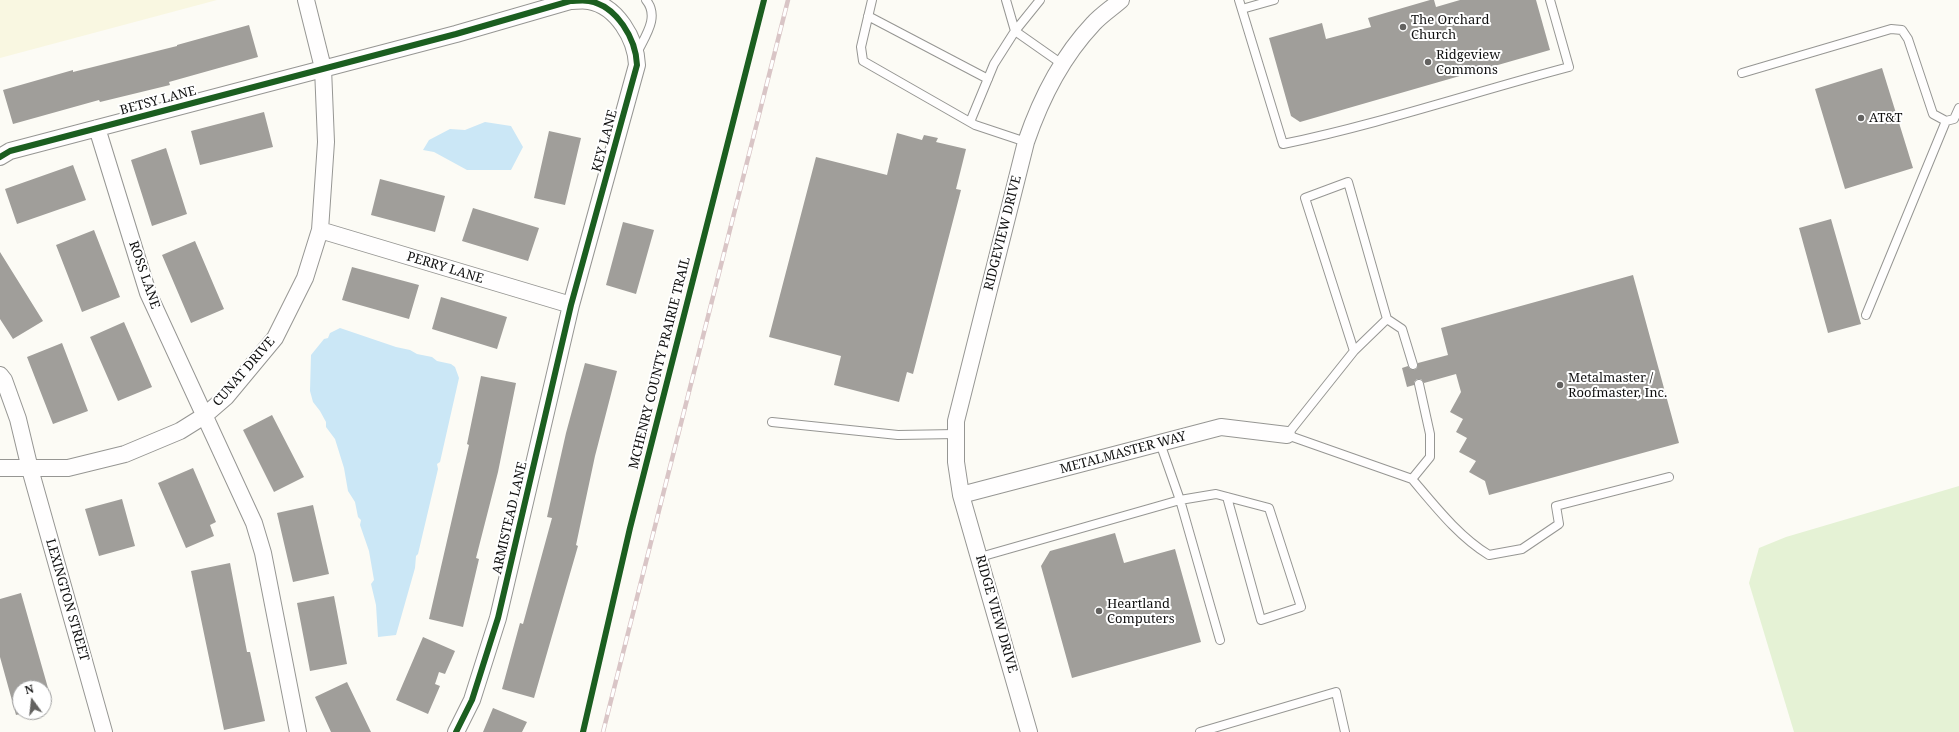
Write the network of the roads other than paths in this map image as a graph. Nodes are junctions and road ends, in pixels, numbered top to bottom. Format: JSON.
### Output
{"nodes":[{"id":1,"x":306,"y":0,"type":"edge"},
{"id":2,"x":589,"y":0,"type":"edge"},
{"id":3,"x":646,"y":0,"type":"edge"},
{"id":4,"x":872,"y":0,"type":"edge"},
{"id":5,"x":1006,"y":0,"type":"edge"},
{"id":6,"x":1040,"y":0,"type":"edge"},
{"id":7,"x":1122,"y":0,"type":"edge"},
{"id":8,"x":1239,"y":0,"type":"edge"},
{"id":9,"x":1274,"y":0,"type":"edge"},
{"id":10,"x":1550,"y":0,"type":"edge"},
{"id":11,"x":1242,"y":9,"type":"junction"},
{"id":12,"x":868,"y":16,"type":"junction"},
{"id":13,"x":1015,"y":31,"type":"junction"},
{"id":14,"x":637,"y":53,"type":"junction"},
{"id":15,"x":1062,"y":64,"type":"junction"},
{"id":16,"x":323,"y":68,"type":"junction"},
{"id":17,"x":1742,"y":73,"type":"dead end"},
{"id":18,"x":988,"y":79,"type":"junction"},
{"id":19,"x":1959,"y":108,"type":"edge"},
{"id":20,"x":1946,"y":121,"type":"junction"},
{"id":21,"x":970,"y":122,"type":"junction"},
{"id":22,"x":97,"y":128,"type":"junction"},
{"id":23,"x":1026,"y":142,"type":"junction"},
{"id":24,"x":0,"y":157,"type":"edge"},
{"id":25,"x":320,"y":230,"type":"junction"},
{"id":26,"x":571,"y":305,"type":"junction"},
{"id":27,"x":1866,"y":315,"type":"dead end"},
{"id":28,"x":1387,"y":319,"type":"junction"},
{"id":29,"x":1354,"y":351,"type":"junction"},
{"id":30,"x":1414,"y":365,"type":"dead end"},
{"id":31,"x":0,"y":375,"type":"edge"},
{"id":32,"x":1419,"y":384,"type":"dead end"},
{"id":33,"x":204,"y":416,"type":"junction"},
{"id":34,"x":772,"y":422,"type":"dead end"},
{"id":35,"x":956,"y":434,"type":"junction"},
{"id":36,"x":1287,"y":435,"type":"junction"},
{"id":37,"x":1160,"y":443,"type":"junction"},
{"id":38,"x":0,"y":468,"type":"edge"},
{"id":39,"x":30,"y":469,"type":"junction"},
{"id":40,"x":1669,"y":477,"type":"dead end"},
{"id":41,"x":1412,"y":479,"type":"junction"},
{"id":42,"x":962,"y":495,"type":"junction"},
{"id":43,"x":1227,"y":496,"type":"junction"},
{"id":44,"x":1180,"y":500,"type":"junction"},
{"id":45,"x":980,"y":557,"type":"junction"},
{"id":46,"x":1220,"y":640,"type":"dead end"},
{"id":47,"x":104,"y":732,"type":"edge"},
{"id":48,"x":298,"y":732,"type":"edge"},
{"id":49,"x":456,"y":732,"type":"edge"},
{"id":50,"x":1029,"y":732,"type":"edge"},
{"id":51,"x":1200,"y":732,"type":"edge"},
{"id":52,"x":1345,"y":732,"type":"edge"}],
"edges":[{"from":1,"to":16,"type":"street","name":"CUNAT DRIVE"},
{"from":2,"to":14,"type":"street"},
{"from":2,"to":16,"type":"street"},
{"from":3,"to":14,"type":"lane","name":"KEY LANE"},
{"from":4,"to":12,"type":"lane"},
{"from":5,"to":13,"type":"lane"},
{"from":6,"to":13,"type":"lane"},
{"from":7,"to":15,"type":"street","name":"RIDGEVIEW DRIVE"},
{"from":8,"to":11,"type":"lane"},
{"from":9,"to":11,"type":"lane"},
{"from":10,"to":11,"type":"lane"},
{"from":12,"to":18,"type":"lane"},
{"from":12,"to":21,"type":"lane"},
{"from":13,"to":15,"type":"lane"},
{"from":13,"to":18,"type":"lane"},
{"from":14,"to":26,"type":"street","name":"KEY LANE"},
{"from":15,"to":23,"type":"street","name":"RIDGEVIEW DRIVE"},
{"from":16,"to":22,"type":"street","name":"BETSY LANE"},
{"from":16,"to":25,"type":"street","name":"CUNAT DRIVE"},
{"from":17,"to":20,"type":"lane"},
{"from":18,"to":21,"type":"lane"},
{"from":19,"to":20,"type":"lane"},
{"from":20,"to":27,"type":"lane"},
{"from":21,"to":23,"type":"lane"},
{"from":22,"to":24,"type":"street","name":"BETSY LANE"},
{"from":22,"to":33,"type":"street","name":"ROSS LANE"},
{"from":23,"to":35,"type":"street","name":"RIDGEVIEW DRIVE"},
{"from":25,"to":26,"type":"street","name":"PERRY LANE"},
{"from":25,"to":33,"type":"street","name":"CUNAT DRIVE"},
{"from":26,"to":49,"type":"street","name":"ARMISTEAD LANE"},
{"from":28,"to":29,"type":"lane"},
{"from":28,"to":29,"type":"lane"},
{"from":28,"to":30,"type":"lane"},
{"from":29,"to":36,"type":"lane"},
{"from":31,"to":39,"type":"street"},
{"from":32,"to":41,"type":"lane"},
{"from":33,"to":39,"type":"street","name":"CUNAT DRIVE"},
{"from":33,"to":48,"type":"street"},
{"from":34,"to":35,"type":"lane"},
{"from":35,"to":42,"type":"street","name":"RIDGEVIEW DRIVE"},
{"from":36,"to":37,"type":"street","name":"METALMASTER WAY"},
{"from":36,"to":41,"type":"lane"},
{"from":37,"to":42,"type":"street","name":"METALMASTER WAY"},
{"from":37,"to":44,"type":"lane"},
{"from":38,"to":39,"type":"street","name":"CUNAT DRIVE"},
{"from":39,"to":47,"type":"street","name":"LEXINGTON STREET"},
{"from":40,"to":41,"type":"lane"},
{"from":42,"to":45,"type":"street","name":"RIDGE VIEW DRIVE"},
{"from":43,"to":43,"type":"lane"},
{"from":43,"to":44,"type":"lane"},
{"from":44,"to":45,"type":"lane"},
{"from":44,"to":46,"type":"lane"},
{"from":45,"to":50,"type":"street","name":"RIDGE VIEW DRIVE"},
{"from":51,"to":52,"type":"lane"}]}
